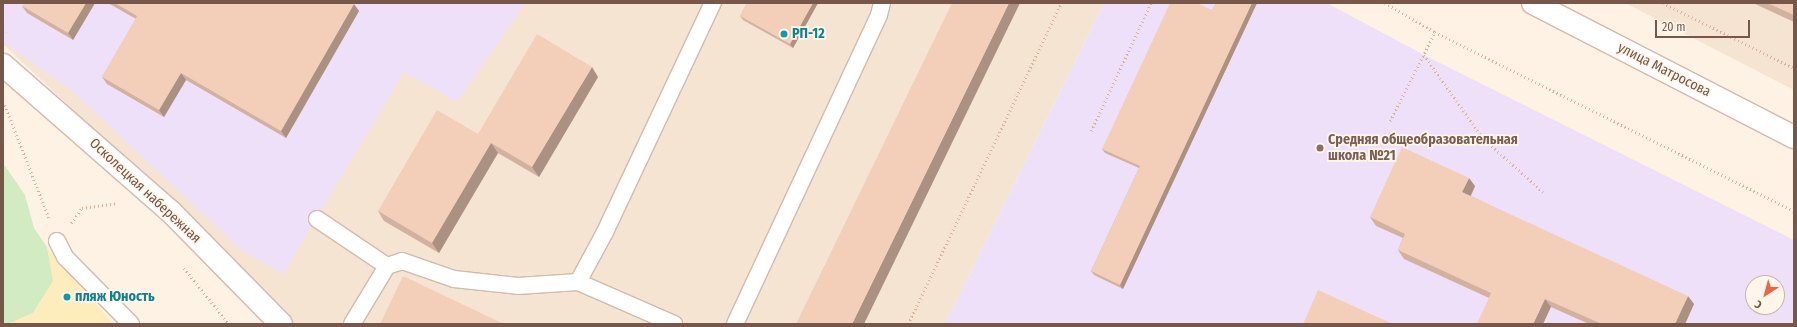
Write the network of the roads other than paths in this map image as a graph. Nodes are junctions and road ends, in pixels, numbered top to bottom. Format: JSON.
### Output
{"nodes":[{"id":1,"x":713,"y":3,"type":"edge"},
{"id":2,"x":882,"y":3,"type":"edge"},
{"id":3,"x":1533,"y":3,"type":"edge"},
{"id":4,"x":3,"y":65,"type":"edge"},
{"id":5,"x":1794,"y":137,"type":"edge"},
{"id":6,"x":317,"y":219,"type":"dead end"},
{"id":7,"x":57,"y":241,"type":"road end"},
{"id":8,"x":387,"y":266,"type":"junction"},
{"id":9,"x":578,"y":282,"type":"junction"},
{"id":10,"x":130,"y":324,"type":"edge"},
{"id":11,"x":281,"y":324,"type":"edge"},
{"id":12,"x":352,"y":324,"type":"edge"},
{"id":13,"x":674,"y":324,"type":"edge"},
{"id":14,"x":735,"y":324,"type":"edge"}],
"edges":[{"from":1,"to":9,"type":"lane"},
{"from":2,"to":14,"type":"lane"},
{"from":3,"to":5,"type":"street","name":"улица Матросова"},
{"from":4,"to":11,"type":"street","name":"Осколецкая набережная"},
{"from":6,"to":8,"type":"lane"},
{"from":7,"to":10,"type":"lane"},
{"from":8,"to":9,"type":"lane"},
{"from":8,"to":12,"type":"lane"},
{"from":9,"to":13,"type":"lane"}]}
